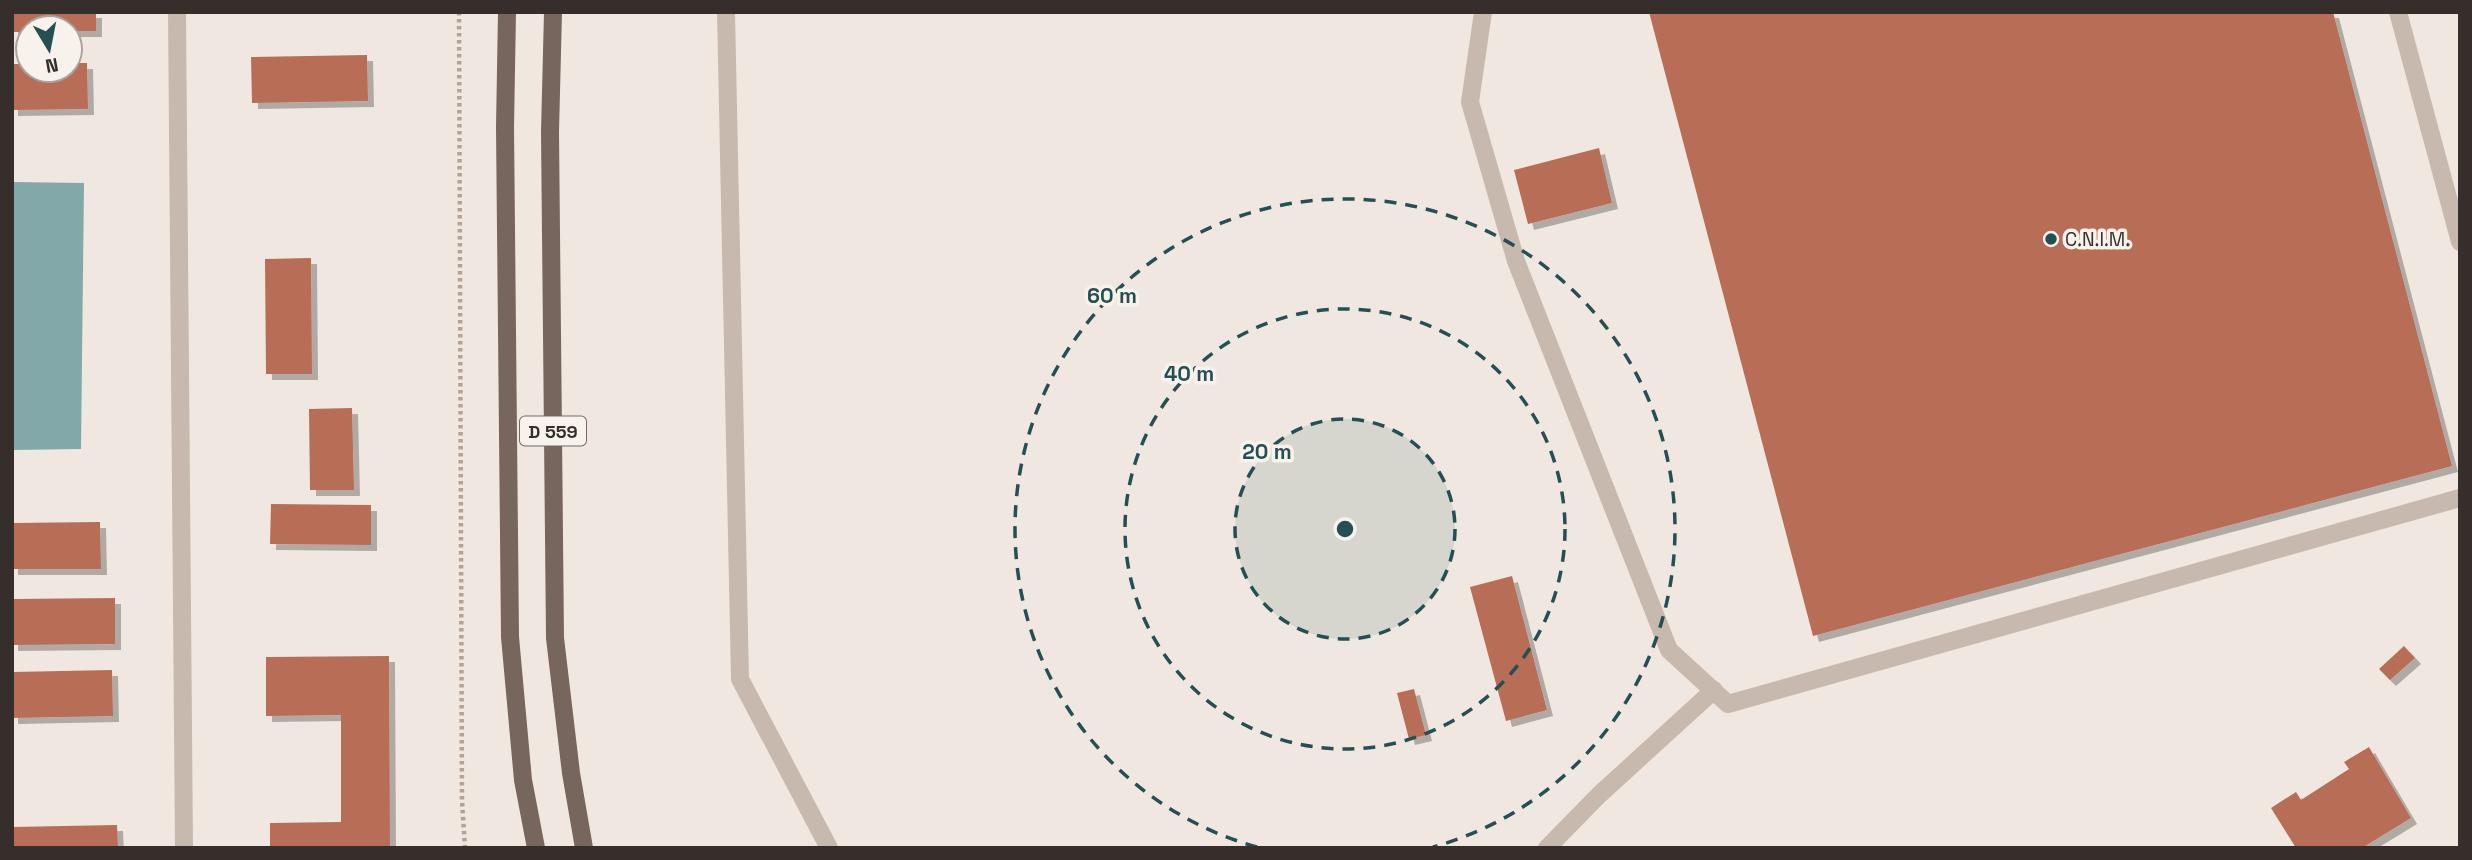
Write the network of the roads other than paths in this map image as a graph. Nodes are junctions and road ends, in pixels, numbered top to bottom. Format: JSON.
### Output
{"nodes":[{"id":1,"x":177,"y":12,"type":"edge"},
{"id":2,"x":507,"y":12,"type":"edge"},
{"id":3,"x":553,"y":12,"type":"edge"},
{"id":4,"x":726,"y":12,"type":"edge"},
{"id":5,"x":1483,"y":12,"type":"edge"},
{"id":6,"x":2398,"y":12,"type":"edge"},
{"id":7,"x":2460,"y":242,"type":"edge"},
{"id":8,"x":2460,"y":498,"type":"edge"},
{"id":9,"x":1714,"y":690,"type":"junction"},
{"id":10,"x":184,"y":848,"type":"edge"},
{"id":11,"x":536,"y":848,"type":"edge"},
{"id":12,"x":584,"y":848,"type":"edge"},
{"id":13,"x":829,"y":848,"type":"edge"},
{"id":14,"x":1547,"y":848,"type":"edge"}],
"edges":[{"from":1,"to":10,"type":"street"},
{"from":2,"to":11,"type":"main road","number":"D 559"},
{"from":3,"to":12,"type":"main road","number":"D 559"},
{"from":4,"to":13,"type":"street"},
{"from":5,"to":9,"type":"street"},
{"from":6,"to":7,"type":"street"},
{"from":8,"to":9,"type":"street"},
{"from":9,"to":14,"type":"street"}]}
